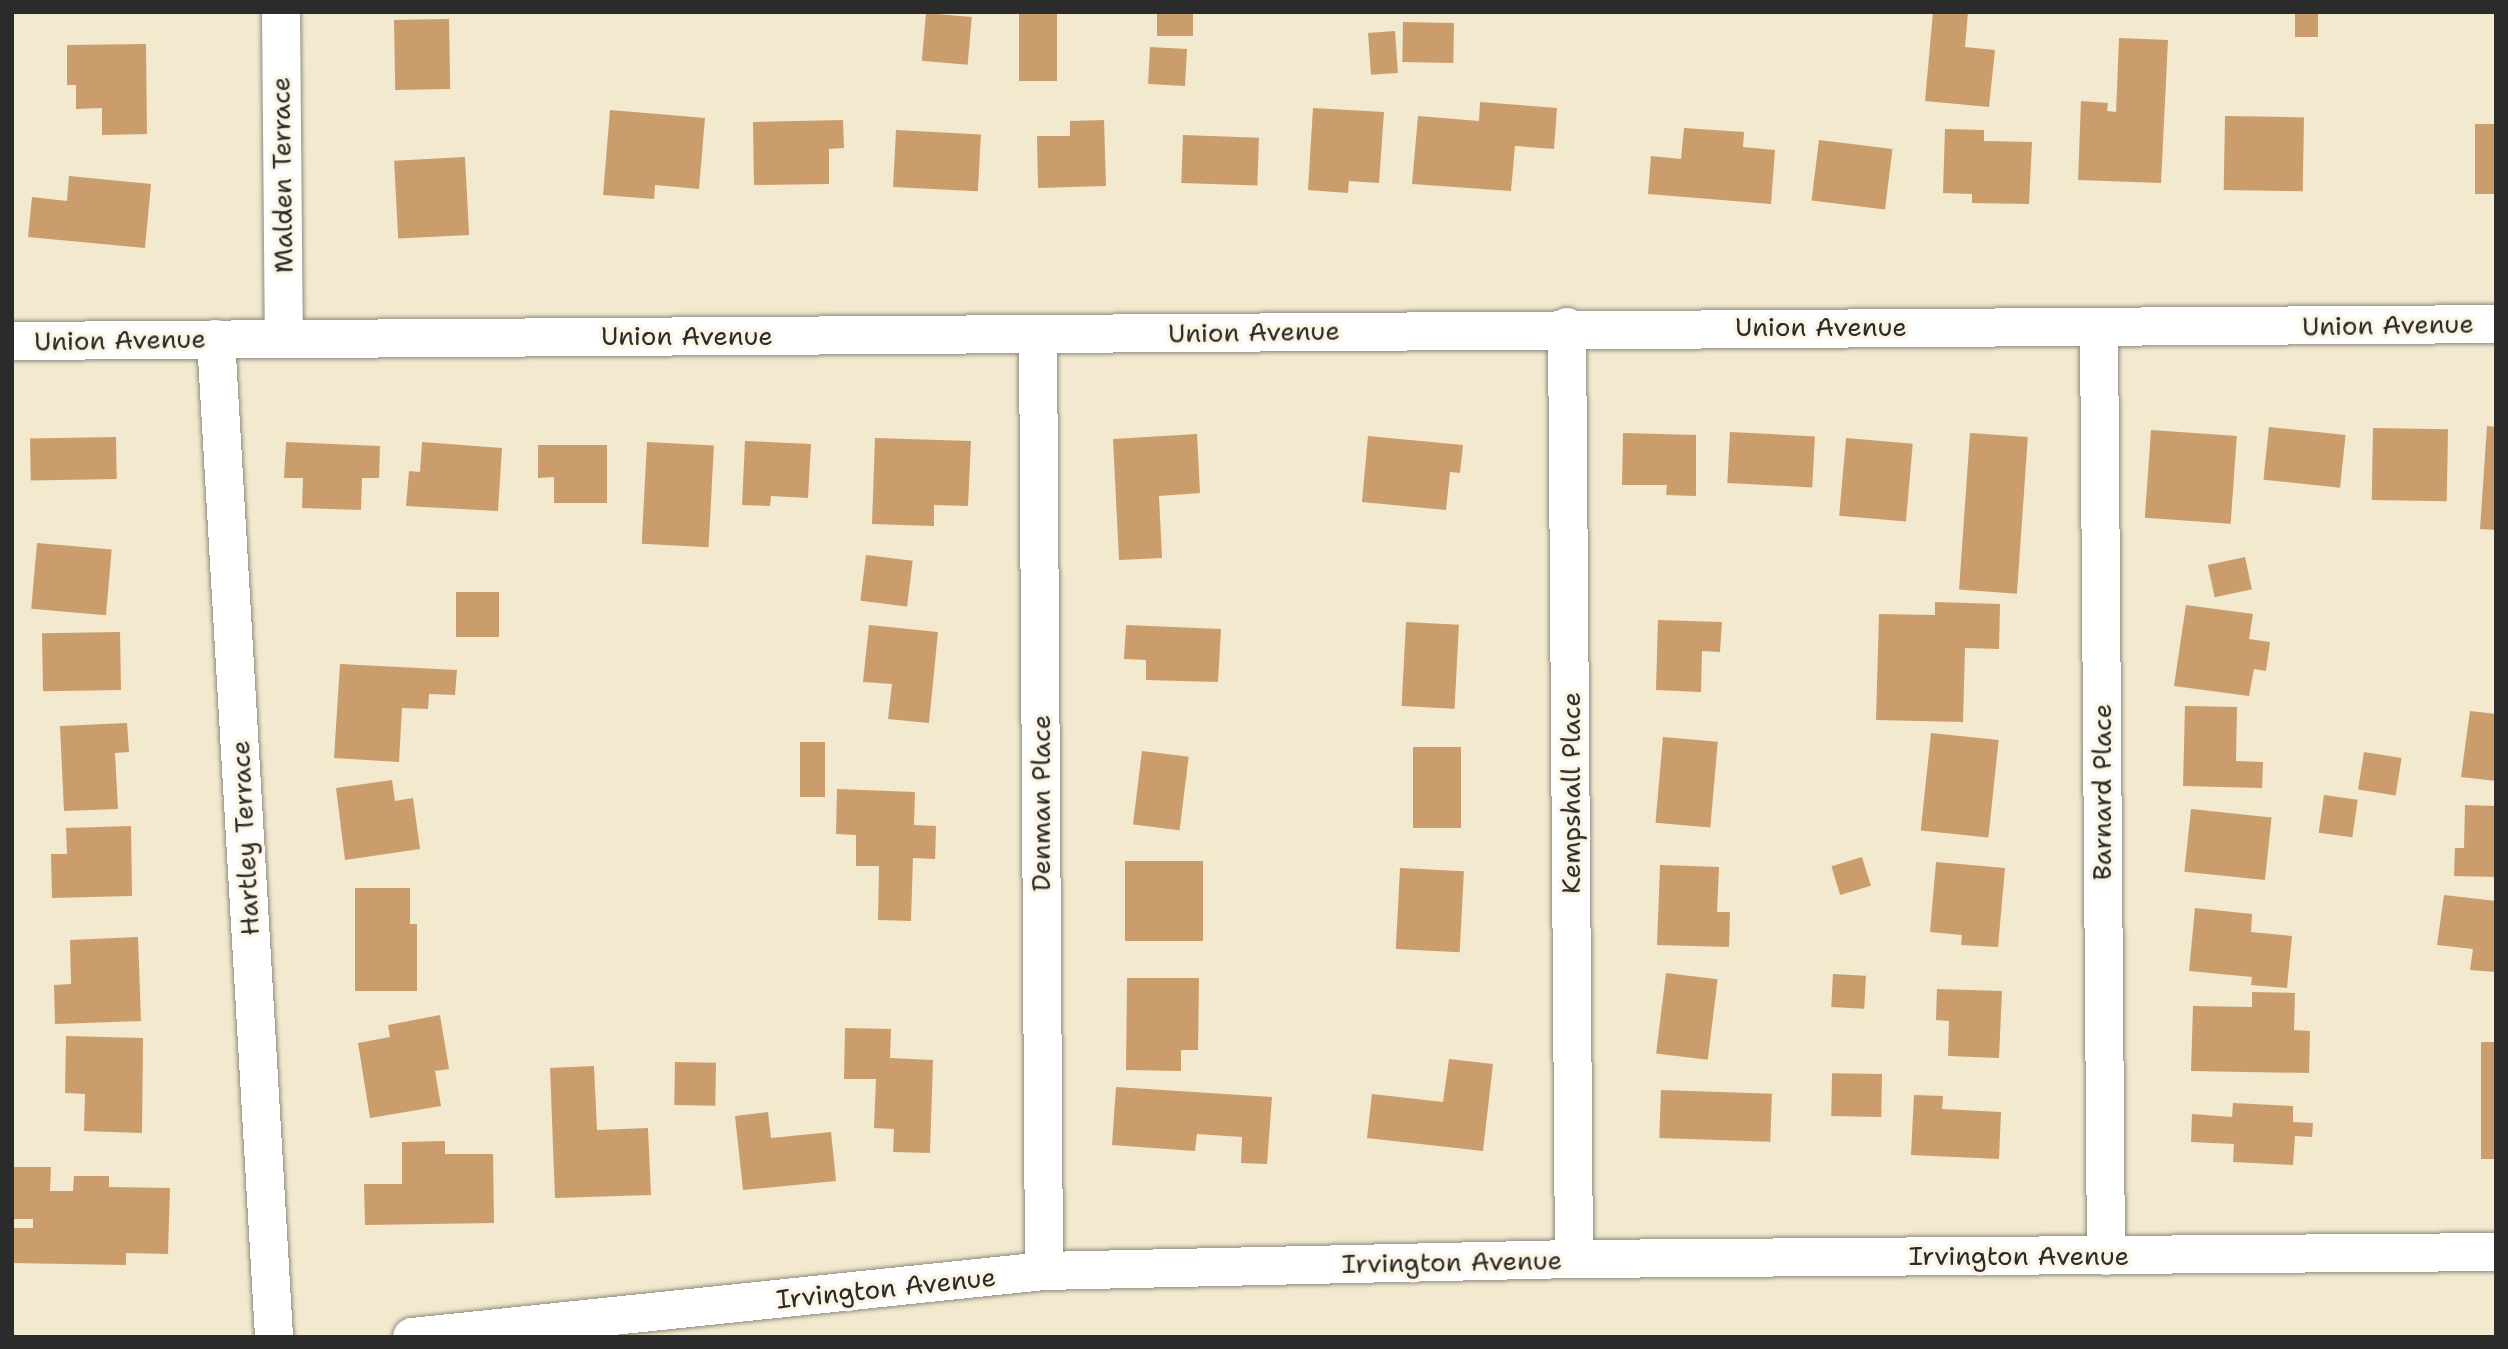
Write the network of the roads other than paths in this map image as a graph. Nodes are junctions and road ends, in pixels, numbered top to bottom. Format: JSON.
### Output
{"nodes":[{"id":1,"x":281,"y":12,"type":"edge"},
{"id":2,"x":2496,"y":324,"type":"edge"},
{"id":3,"x":1567,"y":327,"type":"junction"},
{"id":4,"x":2099,"y":327,"type":"junction"},
{"id":5,"x":1038,"y":335,"type":"junction"},
{"id":6,"x":284,"y":338,"type":"junction"},
{"id":7,"x":216,"y":339,"type":"junction"},
{"id":8,"x":12,"y":341,"type":"edge"},
{"id":9,"x":2496,"y":1252,"type":"edge"},
{"id":10,"x":2105,"y":1256,"type":"junction"},
{"id":11,"x":1574,"y":1259,"type":"junction"},
{"id":12,"x":1044,"y":1271,"type":"junction"},
{"id":13,"x":274,"y":1337,"type":"edge"},
{"id":14,"x":412,"y":1337,"type":"edge"}],
"edges":[{"from":1,"to":6,"type":"street","name":"Malden Terrace"},
{"from":2,"to":4,"type":"street","name":"Union Avenue"},
{"from":3,"to":4,"type":"street","name":"Union Avenue"},
{"from":3,"to":5,"type":"street","name":"Union Avenue"},
{"from":3,"to":11,"type":"street","name":"Kempshall Place"},
{"from":4,"to":10,"type":"street","name":"Barnard Place"},
{"from":5,"to":6,"type":"street","name":"Union Avenue"},
{"from":5,"to":12,"type":"street","name":"Denman Place"},
{"from":6,"to":7,"type":"street","name":"Union Avenue"},
{"from":7,"to":8,"type":"street","name":"Union Avenue"},
{"from":7,"to":13,"type":"street","name":"Hartley Terrace"},
{"from":9,"to":10,"type":"street","name":"Irvington Avenue"},
{"from":10,"to":11,"type":"street","name":"Irvington Avenue"},
{"from":11,"to":12,"type":"street","name":"Irvington Avenue"},
{"from":12,"to":14,"type":"street","name":"Irvington Avenue"}]}
